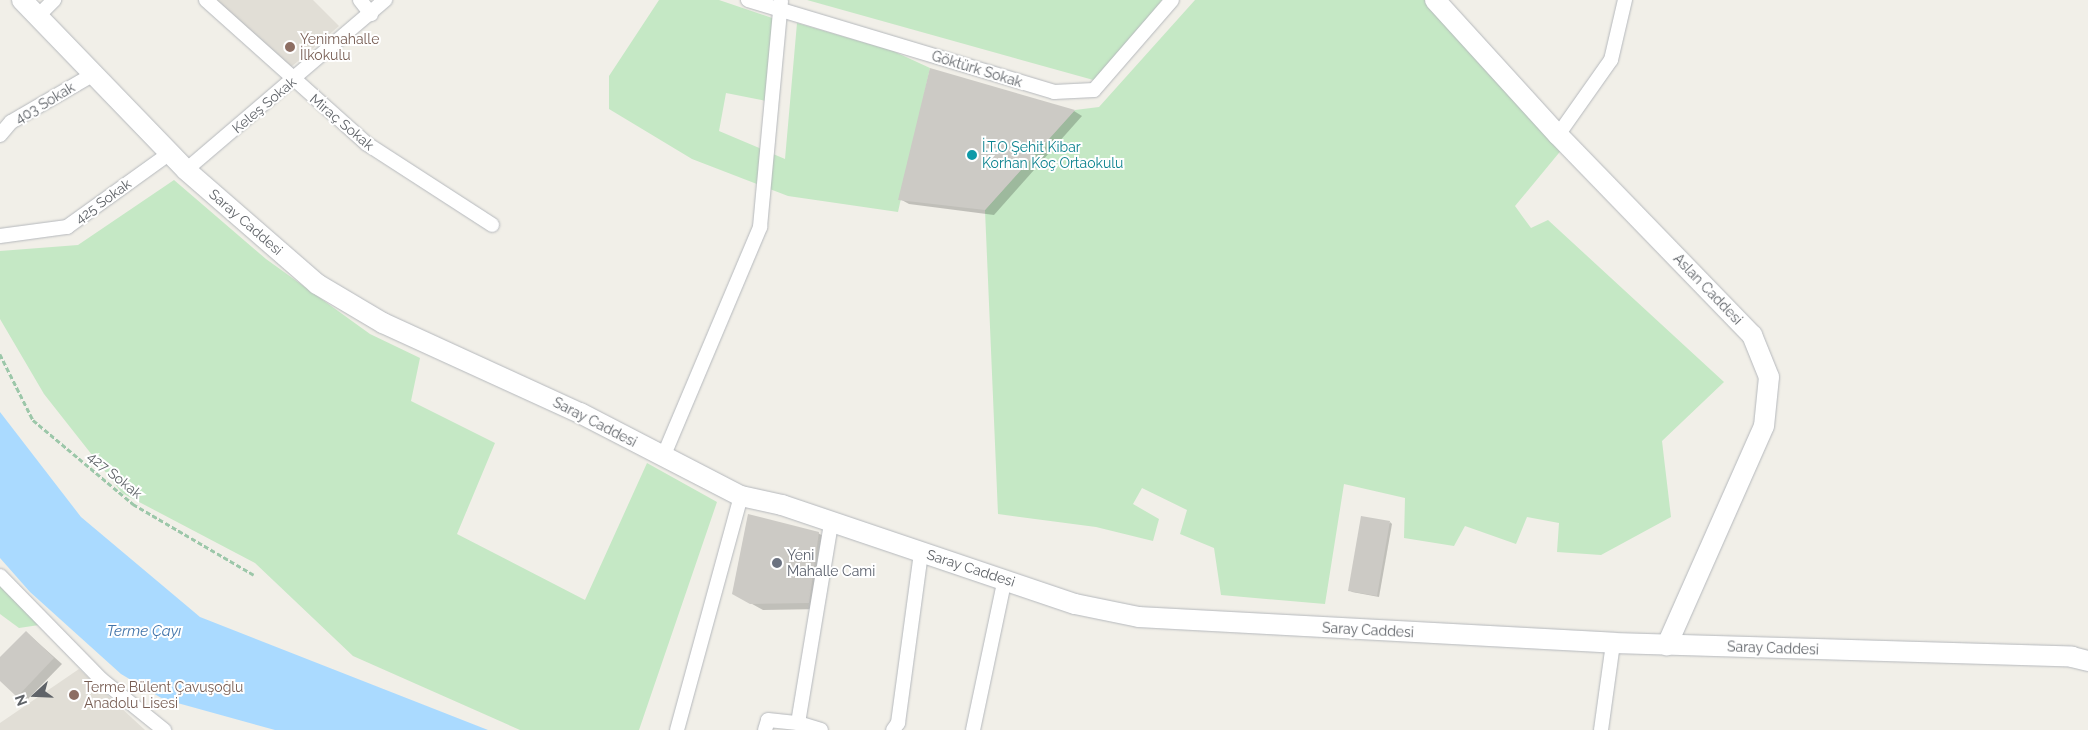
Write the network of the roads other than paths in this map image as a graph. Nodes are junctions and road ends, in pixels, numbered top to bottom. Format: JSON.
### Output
{"nodes":[{"id":1,"x":22,"y":0,"type":"edge"},
{"id":2,"x":54,"y":0,"type":"edge"},
{"id":3,"x":206,"y":0,"type":"edge"},
{"id":4,"x":360,"y":0,"type":"edge"},
{"id":5,"x":385,"y":0,"type":"edge"},
{"id":6,"x":748,"y":0,"type":"edge"},
{"id":7,"x":1172,"y":0,"type":"edge"},
{"id":8,"x":1435,"y":0,"type":"edge"},
{"id":9,"x":1625,"y":0,"type":"edge"},
{"id":10,"x":780,"y":4,"type":"edge"},
{"id":11,"x":371,"y":14,"type":"junction"},
{"id":12,"x":38,"y":16,"type":"junction"},
{"id":13,"x":92,"y":75,"type":"junction"},
{"id":14,"x":294,"y":81,"type":"junction"},
{"id":15,"x":0,"y":135,"type":"edge"},
{"id":16,"x":1558,"y":136,"type":"junction"},
{"id":17,"x":170,"y":153,"type":"junction"},
{"id":18,"x":186,"y":170,"type":"junction"},
{"id":19,"x":492,"y":226,"type":"dead end"},
{"id":20,"x":0,"y":236,"type":"edge"},
{"id":21,"x":663,"y":458,"type":"junction"},
{"id":22,"x":741,"y":496,"type":"junction"},
{"id":23,"x":831,"y":524,"type":"junction"},
{"id":24,"x":921,"y":552,"type":"junction"},
{"id":25,"x":0,"y":576,"type":"edge"},
{"id":26,"x":1005,"y":578,"type":"junction"},
{"id":27,"x":1613,"y":643,"type":"junction"},
{"id":28,"x":1666,"y":645,"type":"junction"},
{"id":29,"x":2088,"y":661,"type":"edge"},
{"id":30,"x":798,"y":723,"type":"junction"},
{"id":31,"x":164,"y":730,"type":"edge"},
{"id":32,"x":678,"y":730,"type":"edge"},
{"id":33,"x":766,"y":730,"type":"edge"},
{"id":34,"x":821,"y":730,"type":"edge"},
{"id":35,"x":893,"y":730,"type":"edge"},
{"id":36,"x":973,"y":730,"type":"edge"},
{"id":37,"x":1601,"y":730,"type":"edge"}],
"edges":[{"from":1,"to":12,"type":"main road","name":"Saray Caddesi"},
{"from":2,"to":12,"type":"street"},
{"from":3,"to":14,"type":"street","name":"Miraç Sokak"},
{"from":4,"to":11,"type":"street"},
{"from":5,"to":11,"type":"street","name":"Keleş Sokak"},
{"from":6,"to":10,"type":"street","name":"Göktürk Sokak"},
{"from":7,"to":10,"type":"street","name":"Göktürk Sokak"},
{"from":8,"to":16,"type":"main road","name":"Aslan Caddesi"},
{"from":9,"to":16,"type":"street"},
{"from":10,"to":21,"type":"street"},
{"from":11,"to":14,"type":"street","name":"Keleş Sokak"},
{"from":12,"to":13,"type":"main road","name":"Saray Caddesi"},
{"from":13,"to":15,"type":"street","name":"403 Sokak"},
{"from":13,"to":17,"type":"main road","name":"Saray Caddesi"},
{"from":14,"to":18,"type":"street","name":"Keleş Sokak"},
{"from":14,"to":19,"type":"street","name":"Miraç Sokak"},
{"from":16,"to":28,"type":"main road","name":"Aslan Caddesi"},
{"from":17,"to":18,"type":"main road","name":"Saray Caddesi"},
{"from":17,"to":20,"type":"street","name":"425 Sokak"},
{"from":18,"to":21,"type":"main road","name":"Saray Caddesi"},
{"from":21,"to":22,"type":"main road","name":"Saray Caddesi"},
{"from":22,"to":23,"type":"main road","name":"Saray Caddesi"},
{"from":22,"to":32,"type":"street"},
{"from":23,"to":24,"type":"main road","name":"Saray Caddesi"},
{"from":23,"to":30,"type":"street"},
{"from":24,"to":26,"type":"main road","name":"Saray Caddesi"},
{"from":24,"to":35,"type":"street"},
{"from":25,"to":31,"type":"street"},
{"from":26,"to":27,"type":"main road","name":"Saray Caddesi"},
{"from":26,"to":36,"type":"street"},
{"from":27,"to":28,"type":"main road","name":"Saray Caddesi"},
{"from":27,"to":37,"type":"street"},
{"from":28,"to":29,"type":"main road","name":"Saray Caddesi"},
{"from":30,"to":33,"type":"street"},
{"from":30,"to":34,"type":"street"}]}
